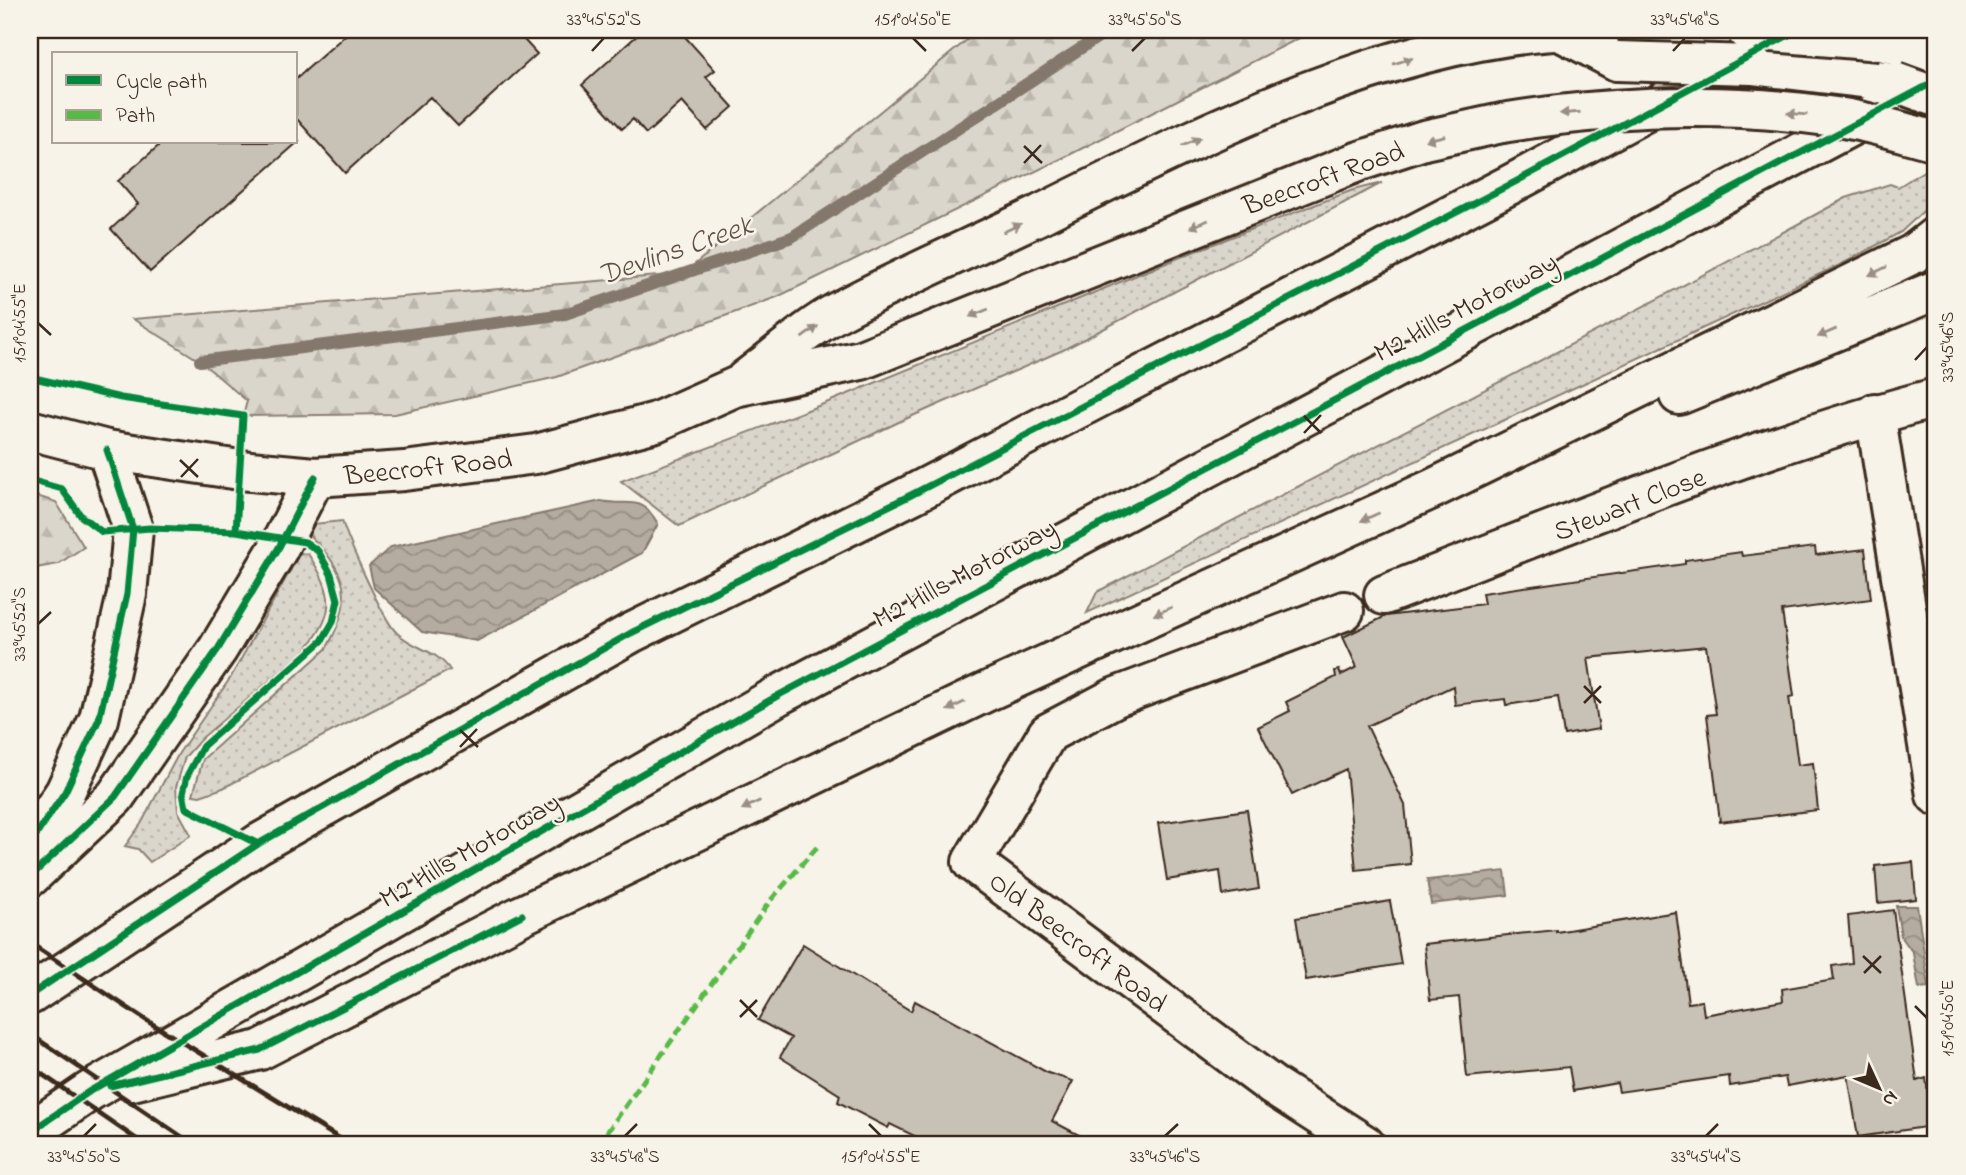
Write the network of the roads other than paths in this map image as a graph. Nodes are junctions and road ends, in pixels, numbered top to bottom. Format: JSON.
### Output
{"nodes":[{"id":1,"x":1558,"y":30,"type":"edge"},
{"id":2,"x":1570,"y":30,"type":"edge"},
{"id":3,"x":1746,"y":30,"type":"edge"},
{"id":4,"x":1798,"y":30,"type":"edge"},
{"id":5,"x":1936,"y":53,"type":"edge"},
{"id":6,"x":1936,"y":80,"type":"edge"},
{"id":7,"x":1936,"y":97,"type":"edge"},
{"id":8,"x":1936,"y":141,"type":"edge"},
{"id":9,"x":1936,"y":236,"type":"edge"},
{"id":10,"x":1936,"y":290,"type":"edge"},
{"id":11,"x":735,"y":387,"type":"junction"},
{"id":12,"x":1936,"y":398,"type":"edge"},
{"id":13,"x":1875,"y":413,"type":"junction"},
{"id":14,"x":30,"y":429,"type":"edge"},
{"id":15,"x":107,"y":450,"type":"junction"},
{"id":16,"x":315,"y":477,"type":"junction"},
{"id":17,"x":1432,"y":489,"type":"junction"},
{"id":18,"x":1384,"y":595,"type":"dead end"},
{"id":19,"x":1344,"y":611,"type":"dead end"},
{"id":20,"x":1936,"y":795,"type":"edge"},
{"id":21,"x":30,"y":844,"type":"edge"},
{"id":22,"x":30,"y":877,"type":"edge"},
{"id":23,"x":30,"y":995,"type":"edge"},
{"id":24,"x":90,"y":1091,"type":"junction"},
{"id":25,"x":30,"y":1132,"type":"edge"},
{"id":26,"x":1365,"y":1145,"type":"edge"}],
"edges":[{"from":1,"to":2,"type":"main road","name":"Beecroft Road"},
{"from":1,"to":7,"type":"main road","bridge":true},
{"from":11,"to":1,"type":"main road","name":"Beecroft Road","one_way":true},
{"from":3,"to":5,"type":"main road","bridge":true},
{"from":4,"to":23,"type":"main road"},
{"from":6,"to":24,"type":"main road","name":"M2 Hills Motorway"},
{"from":8,"to":11,"type":"main road","name":"Beecroft Road","one_way":true,"bridge":true},
{"from":9,"to":17,"type":"main road","one_way":true},
{"from":10,"to":17,"type":"main road","one_way":true},
{"from":11,"to":16,"type":"main road","name":"Beecroft Road"},
{"from":12,"to":13,"type":"main road","name":"Stewart Close"},
{"from":13,"to":18,"type":"main road","name":"Stewart Close"},
{"from":13,"to":20,"type":"main road"},
{"from":14,"to":15,"type":"main road","name":"Beecroft Road"},
{"from":15,"to":16,"type":"main road","name":"Beecroft Road"},
{"from":15,"to":21,"type":"main road"},
{"from":16,"to":22,"type":"main road"},
{"from":17,"to":24,"type":"main road","one_way":true},
{"from":19,"to":26,"type":"main road","name":"Old Beecroft Road"},
{"from":24,"to":25,"type":"main road","name":"M2 Hills Motorway"}]}
